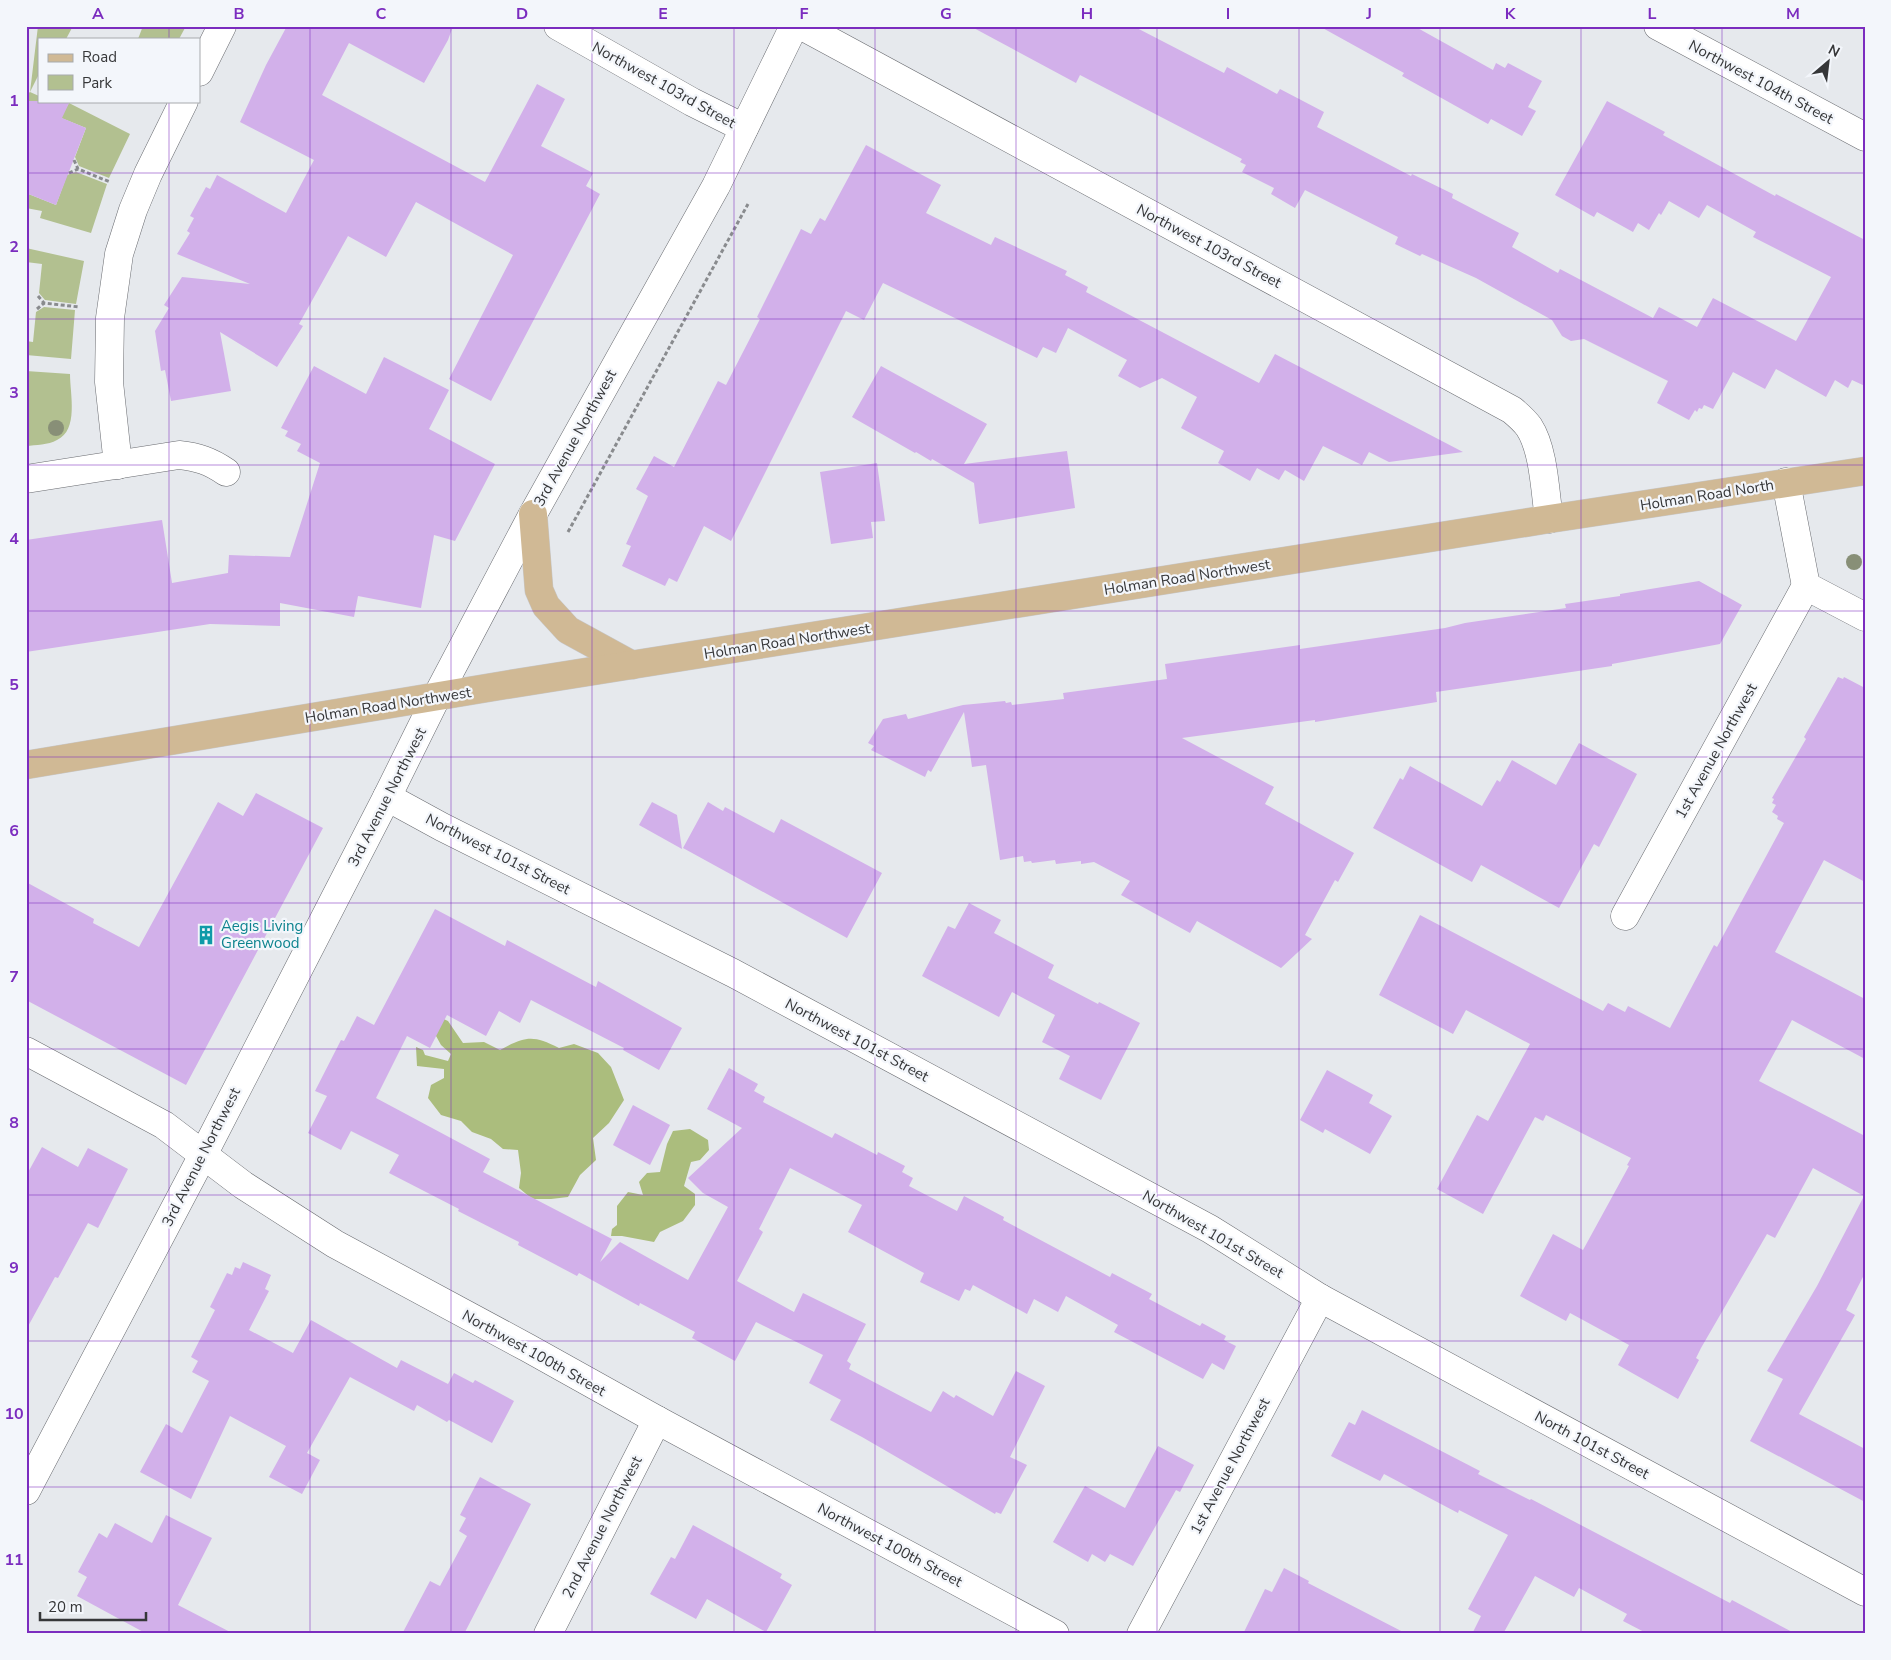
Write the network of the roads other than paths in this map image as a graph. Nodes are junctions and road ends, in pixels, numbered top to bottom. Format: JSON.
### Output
{"nodes":[{"id":1,"x":222,"y":26,"type":"edge"},
{"id":2,"x":558,"y":26,"type":"edge"},
{"id":3,"x":794,"y":26,"type":"edge"},
{"id":4,"x":802,"y":26,"type":"edge"},
{"id":5,"x":1658,"y":26,"type":"edge"},
{"id":6,"x":200,"y":70,"type":"edge"},
{"id":7,"x":184,"y":102,"type":"edge"},
{"id":8,"x":744,"y":128,"type":"junction"},
{"id":9,"x":1865,"y":137,"type":"edge"},
{"id":10,"x":118,"y":465,"type":"junction"},
{"id":11,"x":1865,"y":471,"type":"edge"},
{"id":12,"x":226,"y":472,"type":"dead end"},
{"id":13,"x":26,"y":479,"type":"edge"},
{"id":14,"x":1786,"y":482,"type":"junction"},
{"id":15,"x":533,"y":514,"type":"junction"},
{"id":16,"x":1549,"y":519,"type":"junction"},
{"id":17,"x":1806,"y":586,"type":"junction"},
{"id":18,"x":1865,"y":617,"type":"edge"},
{"id":19,"x":632,"y":665,"type":"junction"},
{"id":20,"x":437,"y":696,"type":"junction"},
{"id":21,"x":26,"y":765,"type":"edge"},
{"id":22,"x":387,"y":797,"type":"junction"},
{"id":23,"x":1625,"y":916,"type":"dead end"},
{"id":24,"x":26,"y":1051,"type":"edge"},
{"id":25,"x":203,"y":1155,"type":"junction"},
{"id":26,"x":1320,"y":1298,"type":"junction"},
{"id":27,"x":657,"y":1420,"type":"junction"},
{"id":28,"x":26,"y":1491,"type":"edge"},
{"id":29,"x":1865,"y":1592,"type":"edge"},
{"id":30,"x":548,"y":1634,"type":"edge"},
{"id":31,"x":1055,"y":1634,"type":"edge"},
{"id":32,"x":1141,"y":1634,"type":"edge"}],
"edges":[{"from":1,"to":6,"type":"street"},
{"from":2,"to":8,"type":"street","name":"Northwest 103rd Street"},
{"from":3,"to":8,"type":"street","name":"3rd Avenue Northwest"},
{"from":4,"to":16,"type":"street","name":"Northwest 103rd Street"},
{"from":5,"to":9,"type":"street","name":"Northwest 104th Street"},
{"from":7,"to":10,"type":"street"},
{"from":8,"to":15,"type":"street","name":"3rd Avenue Northwest"},
{"from":10,"to":12,"type":"street"},
{"from":10,"to":13,"type":"street"},
{"from":11,"to":14,"type":"main road","name":"Holman Road North"},
{"from":14,"to":16,"type":"main road","name":"Holman Road North"},
{"from":14,"to":17,"type":"street"},
{"from":15,"to":19,"type":"main road"},
{"from":15,"to":20,"type":"street","name":"3rd Avenue Northwest"},
{"from":16,"to":19,"type":"main road","name":"Holman Road Northwest"},
{"from":17,"to":18,"type":"street"},
{"from":17,"to":23,"type":"street","name":"1st Avenue Northwest"},
{"from":19,"to":20,"type":"main road","name":"Holman Road Northwest"},
{"from":20,"to":21,"type":"main road","name":"Holman Road Northwest"},
{"from":20,"to":22,"type":"street","name":"3rd Avenue Northwest"},
{"from":22,"to":25,"type":"street","name":"3rd Avenue Northwest"},
{"from":22,"to":26,"type":"street","name":"Northwest 101st Street"},
{"from":24,"to":25,"type":"street","name":"Northwest 100th Street"},
{"from":25,"to":27,"type":"street","name":"Northwest 100th Street"},
{"from":25,"to":28,"type":"street","name":"3rd Avenue Northwest"},
{"from":26,"to":29,"type":"street","name":"North 101st Street"},
{"from":26,"to":32,"type":"street","name":"1st Avenue Northwest"},
{"from":27,"to":30,"type":"street","name":"2nd Avenue Northwest"},
{"from":27,"to":31,"type":"street","name":"Northwest 100th Street"}]}
